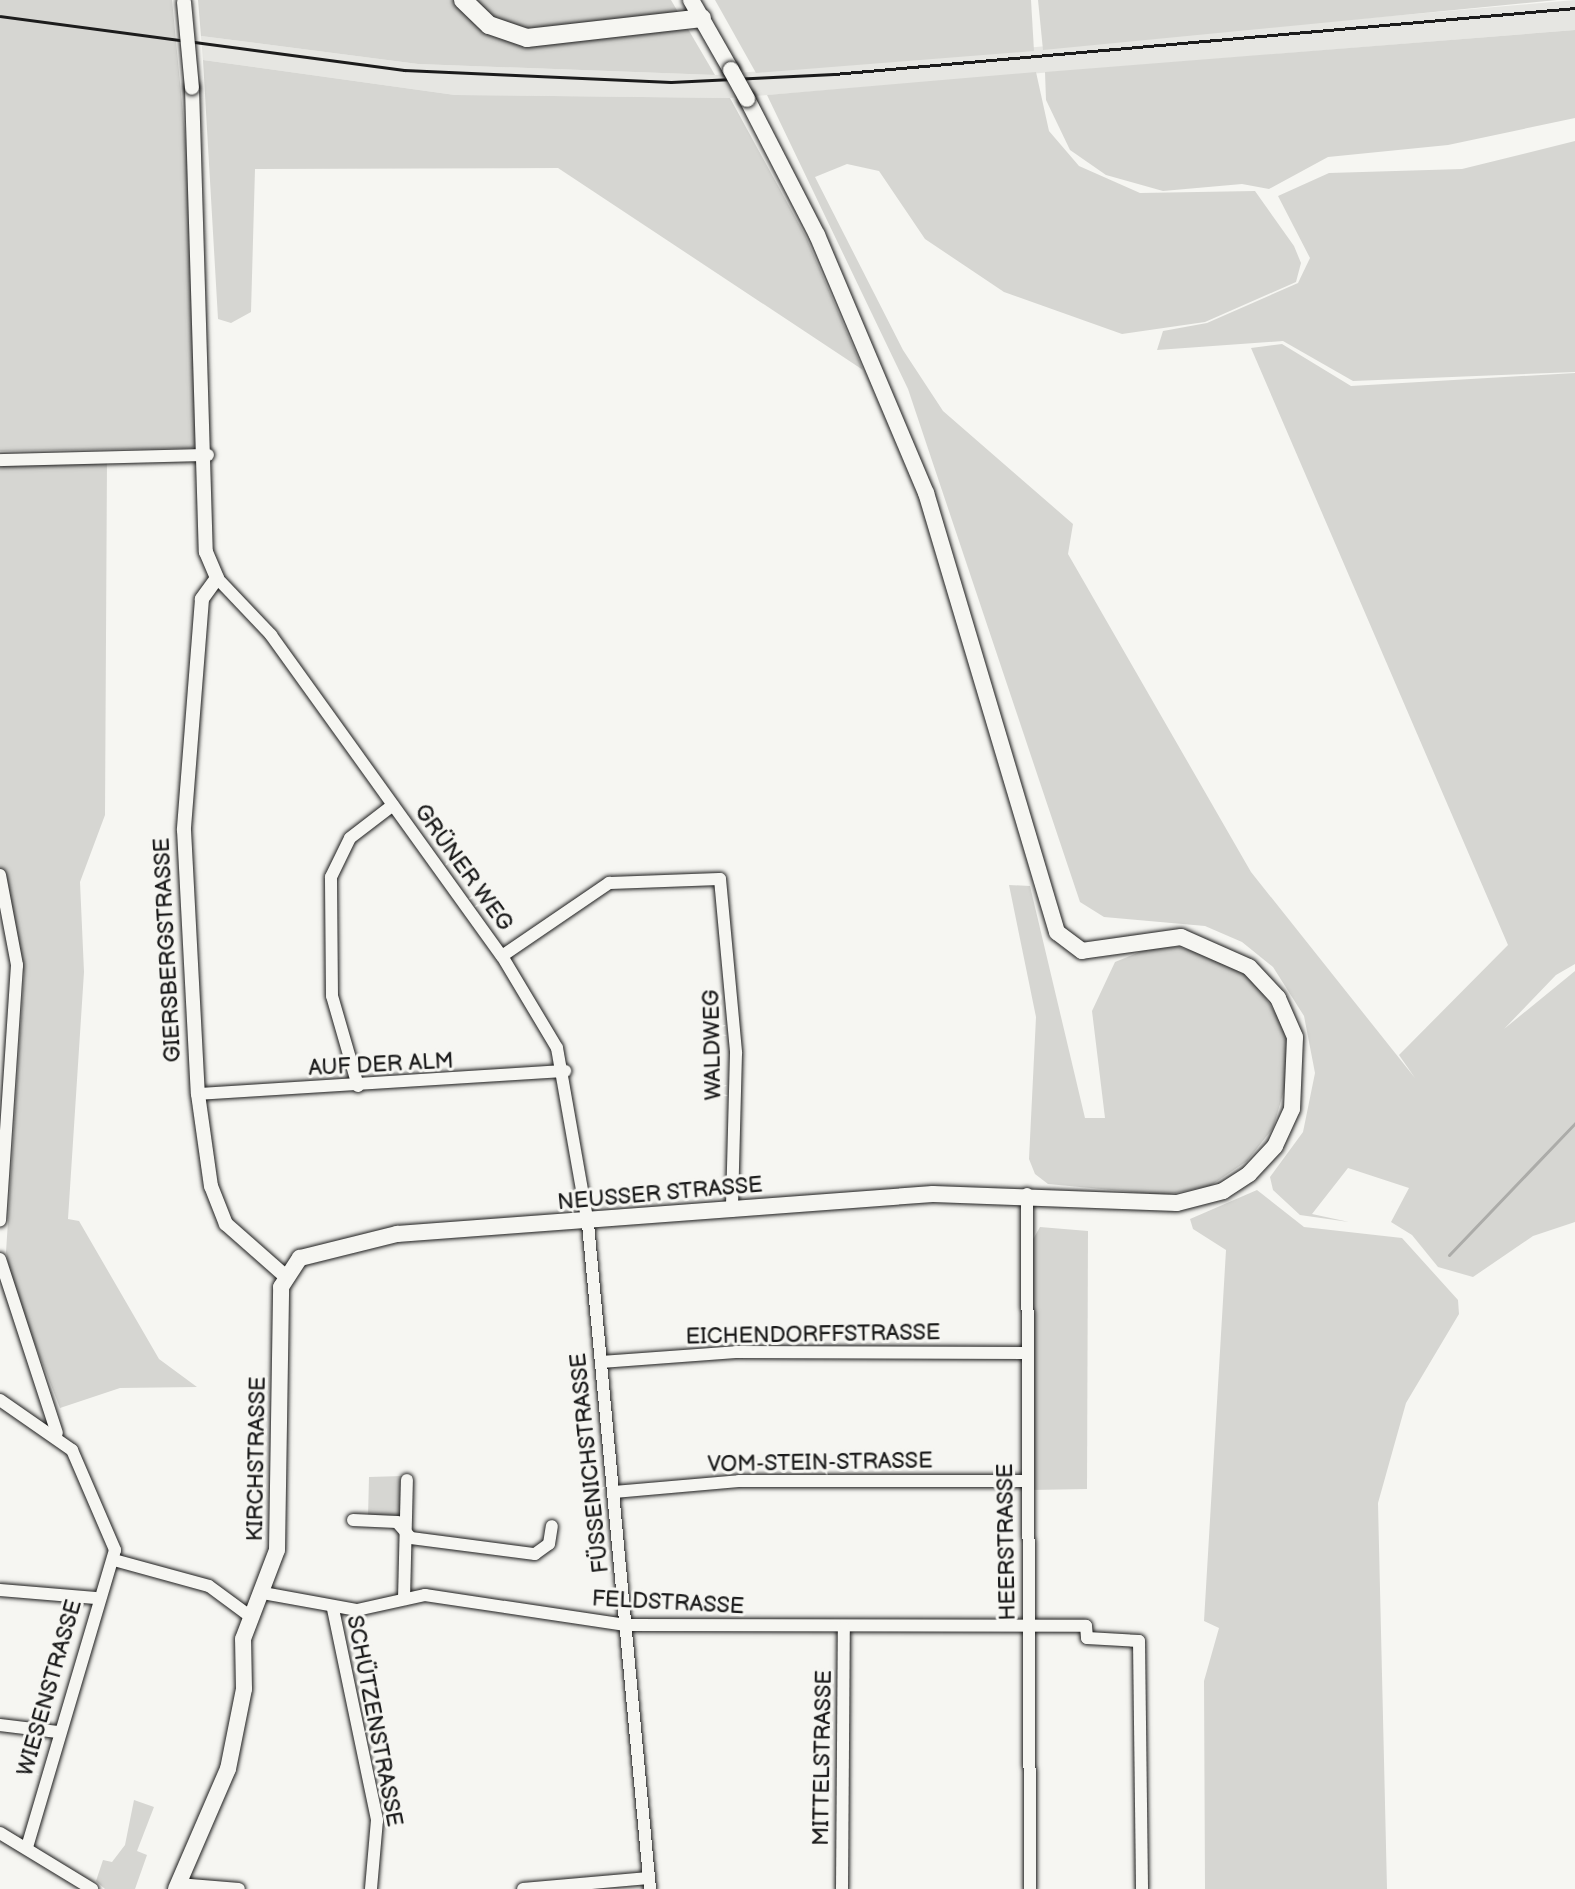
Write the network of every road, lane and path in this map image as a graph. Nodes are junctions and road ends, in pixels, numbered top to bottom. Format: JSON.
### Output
{"nodes":[{"id":1,"x":463,"y":0,"type":"edge"},
{"id":2,"x":691,"y":0,"type":"edge"},
{"id":3,"x":184,"y":1,"type":"edge"},
{"id":4,"x":702,"y":18,"type":"junction"},
{"id":5,"x":208,"y":455,"type":"junction"},
{"id":6,"x":0,"y":460,"type":"edge"},
{"id":7,"x":217,"y":578,"type":"junction"},
{"id":8,"x":393,"y":805,"type":"junction"},
{"id":9,"x":0,"y":875,"type":"edge"},
{"id":10,"x":502,"y":956,"type":"junction"},
{"id":11,"x":565,"y":1071,"type":"junction"},
{"id":12,"x":358,"y":1086,"type":"junction"},
{"id":13,"x":198,"y":1094,"type":"junction"},
{"id":14,"x":1027,"y":1194,"type":"junction"},
{"id":15,"x":732,"y":1211,"type":"junction"},
{"id":16,"x":0,"y":1220,"type":"edge"},
{"id":17,"x":588,"y":1224,"type":"junction"},
{"id":18,"x":0,"y":1259,"type":"edge"},
{"id":19,"x":285,"y":1276,"type":"junction"},
{"id":20,"x":1026,"y":1353,"type":"junction"},
{"id":21,"x":601,"y":1362,"type":"junction"},
{"id":22,"x":0,"y":1400,"type":"edge"},
{"id":23,"x":57,"y":1433,"type":"junction"},
{"id":24,"x":407,"y":1480,"type":"dead end"},
{"id":25,"x":1026,"y":1481,"type":"junction"},
{"id":26,"x":614,"y":1492,"type":"junction"},
{"id":27,"x":353,"y":1520,"type":"dead end"},
{"id":28,"x":552,"y":1526,"type":"dead end"},
{"id":29,"x":405,"y":1528,"type":"junction"},
{"id":30,"x":114,"y":1560,"type":"junction"},
{"id":31,"x":0,"y":1590,"type":"edge"},
{"id":32,"x":263,"y":1593,"type":"junction"},
{"id":33,"x":96,"y":1598,"type":"junction"},
{"id":34,"x":404,"y":1599,"type":"junction"},
{"id":35,"x":333,"y":1609,"type":"junction"},
{"id":36,"x":251,"y":1617,"type":"junction"},
{"id":37,"x":626,"y":1625,"type":"junction"},
{"id":38,"x":1029,"y":1625,"type":"junction"},
{"id":39,"x":844,"y":1628,"type":"junction"},
{"id":40,"x":0,"y":1725,"type":"edge"},
{"id":41,"x":58,"y":1732,"type":"junction"},
{"id":42,"x":0,"y":1833,"type":"edge"},
{"id":43,"x":27,"y":1848,"type":"junction"},
{"id":44,"x":650,"y":1884,"type":"edge"},
{"id":45,"x":177,"y":1886,"type":"edge"},
{"id":46,"x":92,"y":1889,"type":"edge"},
{"id":47,"x":239,"y":1889,"type":"edge"},
{"id":48,"x":371,"y":1889,"type":"edge"},
{"id":49,"x":523,"y":1889,"type":"edge"},
{"id":50,"x":842,"y":1889,"type":"edge"},
{"id":51,"x":1030,"y":1889,"type":"edge"},
{"id":52,"x":1142,"y":1889,"type":"edge"}],
"edges":[{"from":1,"to":4,"type":"main road"},
{"from":2,"to":4,"type":"main road","name":"NEUSSER STRASSE"},
{"from":3,"to":5,"type":"street","bridge":true},
{"from":4,"to":14,"type":"main road","name":"NEUSSER STRASSE","bridge":true},
{"from":5,"to":6,"type":"street"},
{"from":5,"to":7,"type":"street"},
{"from":7,"to":8,"type":"street","name":"GRÜNER WEG"},
{"from":7,"to":13,"type":"street","name":"GIERSBERGSTRASSE"},
{"from":8,"to":10,"type":"street","name":"GRÜNER WEG"},
{"from":8,"to":12,"type":"street"},
{"from":9,"to":16,"type":"street"},
{"from":10,"to":11,"type":"street","name":"GRÜNER WEG"},
{"from":10,"to":15,"type":"street","name":"WALDWEG"},
{"from":11,"to":12,"type":"street","name":"AUF DER ALM"},
{"from":11,"to":17,"type":"street","name":"GRÜNER WEG"},
{"from":12,"to":13,"type":"street","name":"AUF DER ALM"},
{"from":13,"to":19,"type":"street","name":"GIERSBERGSTRASSE"},
{"from":14,"to":15,"type":"main road","name":"NEUSSER STRASSE"},
{"from":14,"to":20,"type":"street","name":"HEERSTRASSE"},
{"from":15,"to":17,"type":"main road","name":"NEUSSER STRASSE"},
{"from":17,"to":19,"type":"main road","name":"NEUSSER STRASSE"},
{"from":17,"to":21,"type":"street","name":"FÜSSENICHSTRASSE"},
{"from":18,"to":23,"type":"street"},
{"from":19,"to":32,"type":"main road","name":"KIRCHSTRASSE"},
{"from":20,"to":21,"type":"street","name":"EICHENDORFFSTRASSE"},
{"from":20,"to":25,"type":"street","name":"HEERSTRASSE"},
{"from":21,"to":26,"type":"street","name":"FÜSSENICHSTRASSE"},
{"from":22,"to":23,"type":"street"},
{"from":23,"to":30,"type":"street"},
{"from":24,"to":29,"type":"street"},
{"from":25,"to":26,"type":"street","name":"VOM-STEIN-STRASSE"},
{"from":25,"to":38,"type":"street","name":"HEERSTRASSE"},
{"from":26,"to":37,"type":"street","name":"FÜSSENICHSTRASSE"},
{"from":27,"to":29,"type":"street"},
{"from":28,"to":29,"type":"street"},
{"from":29,"to":34,"type":"street"},
{"from":30,"to":33,"type":"street","name":"WIESENSTRASSE"},
{"from":30,"to":36,"type":"street"},
{"from":31,"to":33,"type":"street"},
{"from":32,"to":35,"type":"street","name":"FELDSTRASSE"},
{"from":32,"to":36,"type":"main road","name":"KIRCHSTRASSE"},
{"from":33,"to":41,"type":"street","name":"WIESENSTRASSE"},
{"from":34,"to":35,"type":"street","name":"FELDSTRASSE"},
{"from":34,"to":37,"type":"street","name":"FELDSTRASSE"},
{"from":35,"to":48,"type":"street","name":"SCHÜTZENSTRASSE"},
{"from":36,"to":45,"type":"main road","name":"KIRCHSTRASSE"},
{"from":37,"to":39,"type":"street","name":"FELDSTRASSE"},
{"from":37,"to":44,"type":"street","name":"FÜSSENICHSTRASSE"},
{"from":38,"to":39,"type":"street","name":"FELDSTRASSE"},
{"from":38,"to":51,"type":"street","name":"HEERSTRASSE"},
{"from":38,"to":52,"type":"street","name":"FELDSTRASSE"},
{"from":39,"to":50,"type":"street","name":"MITTELSTRASSE"},
{"from":40,"to":41,"type":"street"},
{"from":41,"to":43,"type":"street","name":"WIESENSTRASSE"},
{"from":42,"to":43,"type":"street"},
{"from":43,"to":46,"type":"street"},
{"from":44,"to":49,"type":"street"},
{"from":45,"to":47,"type":"street"}]}
